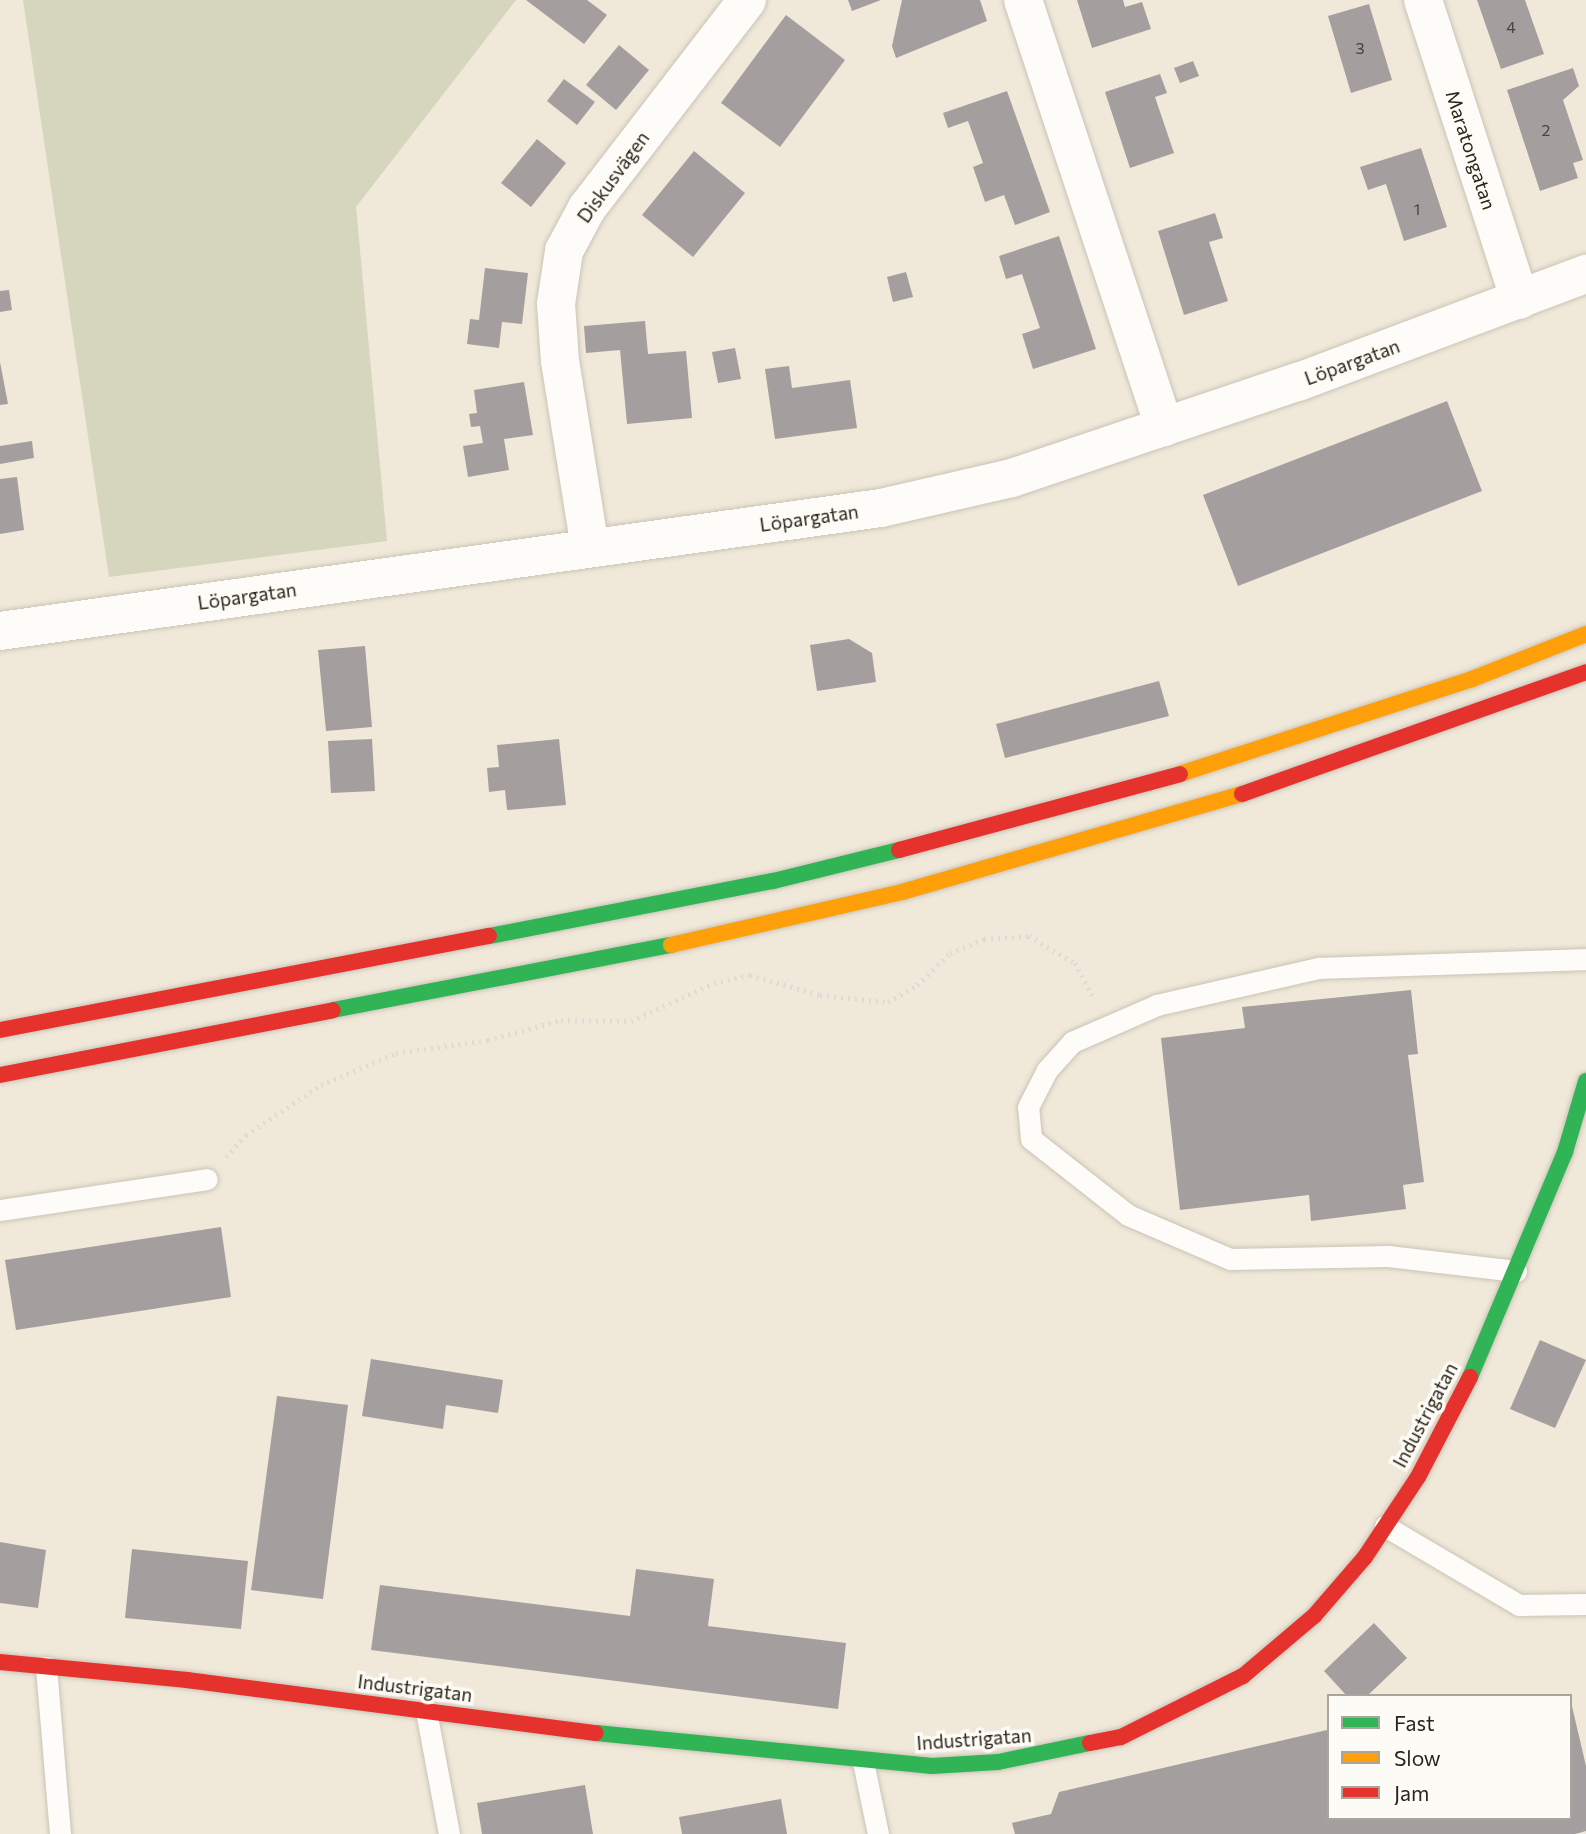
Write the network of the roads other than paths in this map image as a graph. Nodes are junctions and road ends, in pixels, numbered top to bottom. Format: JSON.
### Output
{"nodes":[{"id":1,"x":747,"y":0,"type":"edge"},
{"id":2,"x":1023,"y":0,"type":"edge"},
{"id":3,"x":1423,"y":0,"type":"edge"},
{"id":4,"x":1586,"y":274,"type":"edge"},
{"id":5,"x":1520,"y":300,"type":"junction"},
{"id":6,"x":1164,"y":427,"type":"junction"},
{"id":7,"x":590,"y":548,"type":"junction"},
{"id":8,"x":0,"y":632,"type":"edge"},
{"id":9,"x":1586,"y":634,"type":"edge"},
{"id":10,"x":1586,"y":672,"type":"edge"},
{"id":11,"x":1586,"y":959,"type":"edge"},
{"id":12,"x":0,"y":1030,"type":"edge"},
{"id":13,"x":0,"y":1075,"type":"edge"},
{"id":14,"x":1586,"y":1081,"type":"edge"},
{"id":15,"x":207,"y":1179,"type":"road end"},
{"id":16,"x":0,"y":1210,"type":"edge"},
{"id":17,"x":1516,"y":1271,"type":"junction"},
{"id":18,"x":1385,"y":1527,"type":"junction"},
{"id":19,"x":1586,"y":1604,"type":"edge"},
{"id":20,"x":0,"y":1662,"type":"edge"},
{"id":21,"x":46,"y":1667,"type":"junction"},
{"id":22,"x":426,"y":1711,"type":"junction"},
{"id":23,"x":863,"y":1762,"type":"junction"},
{"id":24,"x":60,"y":1834,"type":"edge"},
{"id":25,"x":449,"y":1834,"type":"edge"},
{"id":26,"x":877,"y":1834,"type":"edge"}],
"edges":[{"from":1,"to":7,"type":"street","name":"Diskusvägen"},
{"from":2,"to":6,"type":"street"},
{"from":3,"to":5,"type":"street","name":"Maratongatan"},
{"from":4,"to":5,"type":"street","name":"Löpargatan"},
{"from":5,"to":6,"type":"street","name":"Löpargatan"},
{"from":6,"to":7,"type":"street","name":"Löpargatan"},
{"from":7,"to":8,"type":"street","name":"Löpargatan"},
{"from":9,"to":12,"type":"main road"},
{"from":10,"to":13,"type":"main road"},
{"from":11,"to":17,"type":"lane"},
{"from":14,"to":17,"type":"main road","name":"Industrigatan"},
{"from":15,"to":16,"type":"lane"},
{"from":17,"to":18,"type":"main road","name":"Industrigatan"},
{"from":18,"to":19,"type":"lane"},
{"from":18,"to":23,"type":"main road","name":"Industrigatan"},
{"from":20,"to":21,"type":"main road","name":"Industrigatan"},
{"from":21,"to":22,"type":"main road","name":"Industrigatan"},
{"from":21,"to":24,"type":"lane"},
{"from":22,"to":23,"type":"main road","name":"Industrigatan"},
{"from":22,"to":25,"type":"lane"},
{"from":23,"to":26,"type":"lane"}]}
